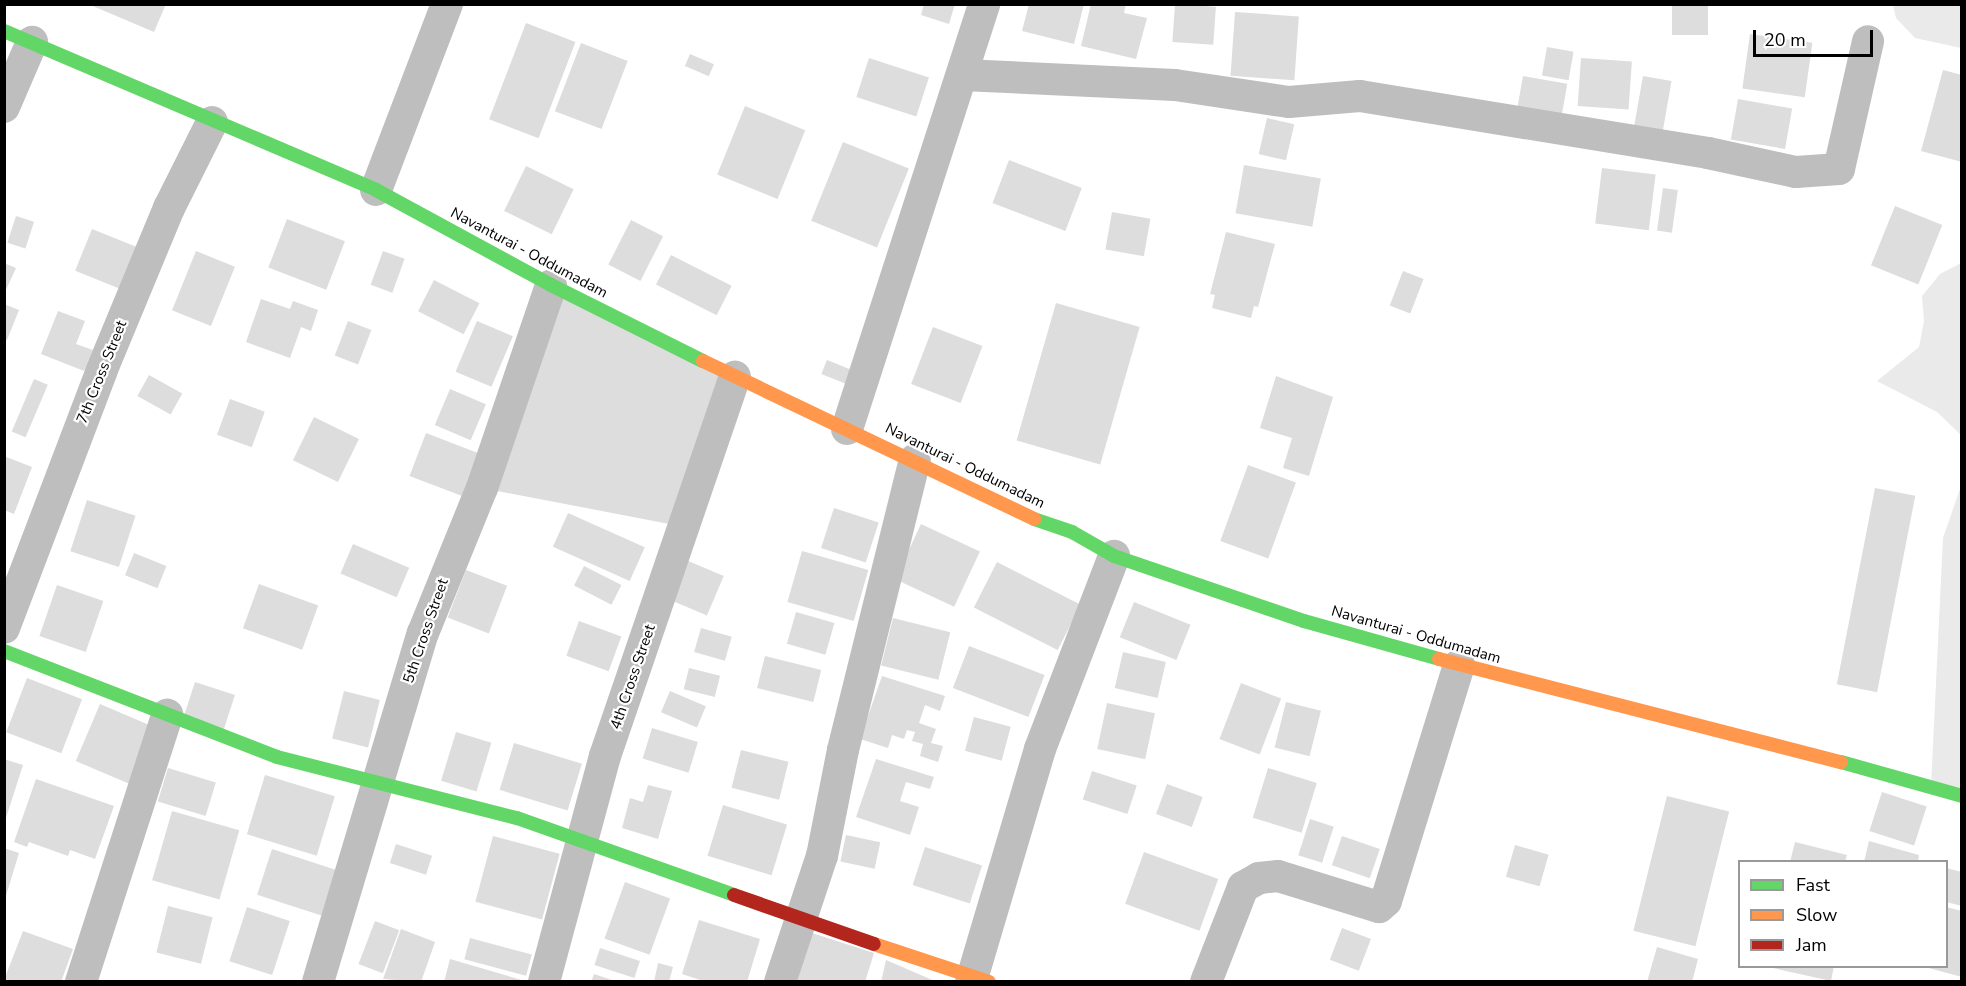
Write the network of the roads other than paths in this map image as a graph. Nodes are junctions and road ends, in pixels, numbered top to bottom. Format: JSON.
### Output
{"nodes":[{"id":1,"x":447,"y":4,"type":"edge"},
{"id":2,"x":984,"y":4,"type":"edge"},
{"id":3,"x":18,"y":36,"type":"edge"},
{"id":4,"x":1868,"y":41,"type":"dead end"},
{"id":5,"x":963,"y":75,"type":"junction"},
{"id":6,"x":4,"y":107,"type":"edge"},
{"id":7,"x":212,"y":122,"type":"junction"},
{"id":8,"x":376,"y":190,"type":"junction"},
{"id":9,"x":551,"y":285,"type":"junction"},
{"id":10,"x":735,"y":377,"type":"junction"},
{"id":11,"x":847,"y":429,"type":"junction"},
{"id":12,"x":915,"y":460,"type":"junction"},
{"id":13,"x":1114,"y":556,"type":"junction"},
{"id":14,"x":4,"y":628,"type":"edge"},
{"id":15,"x":4,"y":651,"type":"edge"},
{"id":16,"x":1459,"y":665,"type":"junction"},
{"id":17,"x":167,"y":715,"type":"junction"},
{"id":18,"x":376,"y":780,"type":"junction"},
{"id":19,"x":1962,"y":795,"type":"edge"},
{"id":20,"x":585,"y":841,"type":"junction"},
{"id":21,"x":800,"y":919,"type":"junction"},
{"id":22,"x":978,"y":980,"type":"edge"},
{"id":23,"x":81,"y":981,"type":"edge"},
{"id":24,"x":318,"y":981,"type":"edge"},
{"id":25,"x":544,"y":981,"type":"edge"},
{"id":26,"x":780,"y":981,"type":"edge"},
{"id":27,"x":1206,"y":981,"type":"edge"}],
"edges":[{"from":1,"to":8,"type":"street"},
{"from":2,"to":5,"type":"street"},
{"from":3,"to":6,"type":"street"},
{"from":3,"to":7,"type":"main road","name":"Navanturai - Oddumadam"},
{"from":4,"to":5,"type":"street"},
{"from":5,"to":11,"type":"street"},
{"from":7,"to":8,"type":"main road","name":"Navanturai - Oddumadam"},
{"from":7,"to":14,"type":"street","name":"7th Cross Street"},
{"from":8,"to":9,"type":"main road","name":"Navanturai - Oddumadam"},
{"from":9,"to":10,"type":"main road","name":"Navanturai - Oddumadam"},
{"from":9,"to":18,"type":"street","name":"5th Cross Street"},
{"from":10,"to":11,"type":"main road","name":"Navanturai - Oddumadam"},
{"from":10,"to":20,"type":"street","name":"4th Cross Street"},
{"from":11,"to":12,"type":"main road","name":"Navanturai - Oddumadam"},
{"from":12,"to":13,"type":"main road","name":"Navanturai - Oddumadam"},
{"from":12,"to":21,"type":"street"},
{"from":13,"to":16,"type":"main road","name":"Navanturai - Oddumadam"},
{"from":13,"to":22,"type":"street"},
{"from":15,"to":17,"type":"main road"},
{"from":16,"to":19,"type":"main road","name":"Navanturai - Oddumadam"},
{"from":16,"to":27,"type":"street"},
{"from":17,"to":18,"type":"main road"},
{"from":17,"to":23,"type":"street"},
{"from":18,"to":20,"type":"main road"},
{"from":18,"to":24,"type":"street","name":"5th Cross Street"},
{"from":20,"to":21,"type":"main road"},
{"from":20,"to":25,"type":"street","name":"4th Cross Street"},
{"from":21,"to":22,"type":"main road"},
{"from":21,"to":26,"type":"street"}]}
